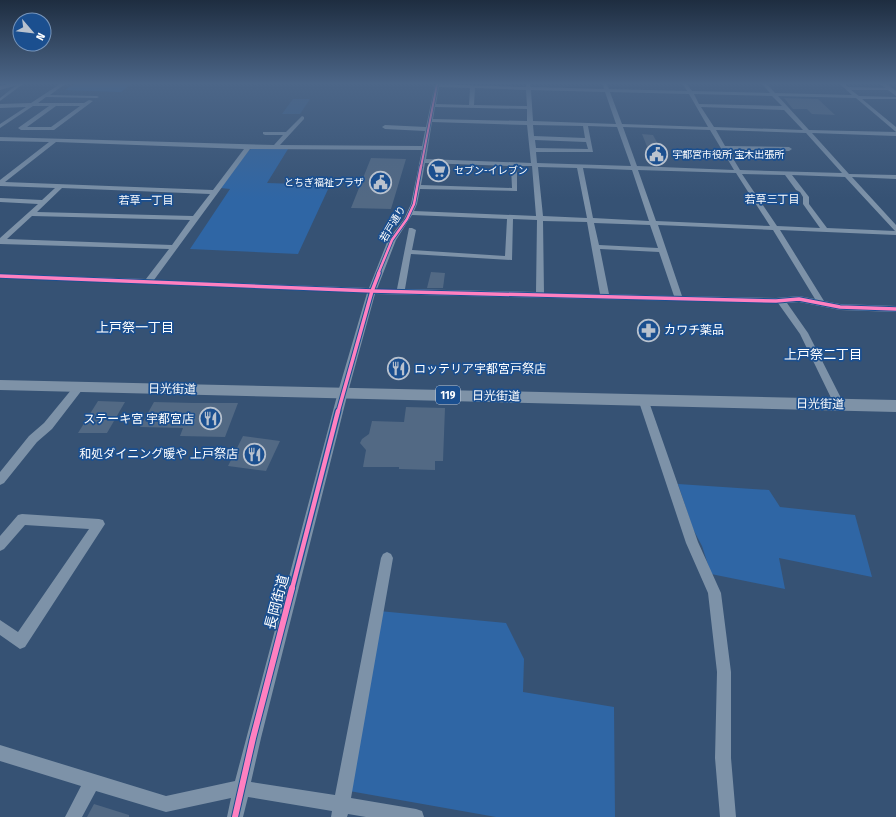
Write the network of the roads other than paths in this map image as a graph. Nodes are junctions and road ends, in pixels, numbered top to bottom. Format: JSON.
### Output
{"nodes":[{"id":1,"x":29,"y":122,"type":"edge"},
{"id":2,"x":61,"y":122,"type":"edge"},
{"id":3,"x":298,"y":122,"type":"edge"},
{"id":4,"x":430,"y":122,"type":"edge"},
{"id":5,"x":501,"y":122,"type":"edge"},
{"id":6,"x":617,"y":122,"type":"edge"},
{"id":7,"x":708,"y":122,"type":"edge"},
{"id":8,"x":798,"y":122,"type":"edge"},
{"id":9,"x":886,"y":122,"type":"edge"},
{"id":10,"x":530,"y":123,"type":"junction"},
{"id":11,"x":585,"y":124,"type":"junction"},
{"id":12,"x":618,"y":125,"type":"junction"},
{"id":13,"x":385,"y":128,"type":"dead end"},
{"id":14,"x":711,"y":128,"type":"junction"},
{"id":15,"x":428,"y":129,"type":"junction"},
{"id":16,"x":896,"y":130,"type":"edge"},
{"id":17,"x":806,"y":131,"type":"junction"},
{"id":18,"x":265,"y":133,"type":"dead end"},
{"id":19,"x":287,"y":134,"type":"junction"},
{"id":20,"x":896,"y":134,"type":"edge"},
{"id":21,"x":532,"y":138,"type":"junction"},
{"id":22,"x":0,"y":140,"type":"edge"},
{"id":23,"x":588,"y":140,"type":"junction"},
{"id":24,"x":54,"y":141,"type":"junction"},
{"id":25,"x":248,"y":147,"type":"junction"},
{"id":26,"x":276,"y":147,"type":"junction"},
{"id":27,"x":425,"y":148,"type":"junction"},
{"id":28,"x":723,"y":148,"type":"junction"},
{"id":29,"x":789,"y":149,"type":"dead end"},
{"id":30,"x":533,"y":150,"type":"junction"},
{"id":31,"x":422,"y":161,"type":"junction"},
{"id":32,"x":514,"y":164,"type":"junction"},
{"id":33,"x":535,"y":165,"type":"junction"},
{"id":34,"x":580,"y":166,"type":"junction"},
{"id":35,"x":635,"y":168,"type":"junction"},
{"id":36,"x":738,"y":172,"type":"junction"},
{"id":37,"x":787,"y":173,"type":"junction"},
{"id":38,"x":847,"y":175,"type":"junction"},
{"id":39,"x":896,"y":177,"type":"edge"},
{"id":40,"x":0,"y":184,"type":"edge"},
{"id":41,"x":61,"y":186,"type":"junction"},
{"id":42,"x":417,"y":187,"type":"junction"},
{"id":43,"x":214,"y":192,"type":"junction"},
{"id":44,"x":0,"y":200,"type":"edge"},
{"id":45,"x":44,"y":202,"type":"junction"},
{"id":46,"x":31,"y":214,"type":"junction"},
{"id":47,"x":410,"y":214,"type":"junction"},
{"id":48,"x":194,"y":218,"type":"junction"},
{"id":49,"x":510,"y":218,"type":"junction"},
{"id":50,"x":540,"y":219,"type":"junction"},
{"id":51,"x":591,"y":221,"type":"junction"},
{"id":52,"x":654,"y":224,"type":"junction"},
{"id":53,"x":775,"y":228,"type":"junction"},
{"id":54,"x":412,"y":230,"type":"dead end"},
{"id":55,"x":825,"y":230,"type":"junction"},
{"id":56,"x":896,"y":230,"type":"edge"},
{"id":57,"x":896,"y":233,"type":"edge"},
{"id":58,"x":392,"y":240,"type":"junction"},
{"id":59,"x":410,"y":241,"type":"junction"},
{"id":60,"x":0,"y":242,"type":"edge"},
{"id":61,"x":173,"y":247,"type":"junction"},
{"id":62,"x":595,"y":247,"type":"junction"},
{"id":63,"x":663,"y":250,"type":"junction"},
{"id":64,"x":408,"y":252,"type":"junction"},
{"id":65,"x":0,"y":276,"type":"edge"},
{"id":66,"x":148,"y":282,"type":"junction"},
{"id":67,"x":372,"y":292,"type":"junction"},
{"id":68,"x":400,"y":292,"type":"junction"},
{"id":69,"x":540,"y":296,"type":"junction"},
{"id":70,"x":605,"y":297,"type":"junction"},
{"id":71,"x":679,"y":299,"type":"junction"},
{"id":72,"x":781,"y":301,"type":"junction"},
{"id":73,"x":820,"y":303,"type":"junction"},
{"id":74,"x":896,"y":309,"type":"edge"},
{"id":75,"x":0,"y":385,"type":"edge"},
{"id":76,"x":79,"y":387,"type":"junction"},
{"id":77,"x":343,"y":392,"type":"junction"},
{"id":78,"x":642,"y":399,"type":"junction"},
{"id":79,"x":839,"y":404,"type":"junction"},
{"id":80,"x":896,"y":406,"type":"edge"},
{"id":81,"x":0,"y":480,"type":"edge"},
{"id":82,"x":0,"y":545,"type":"edge"},
{"id":83,"x":387,"y":558,"type":"dead end"},
{"id":84,"x":0,"y":628,"type":"edge"},
{"id":85,"x":0,"y":753,"type":"edge"},
{"id":86,"x":93,"y":781,"type":"junction"},
{"id":87,"x":240,"y":788,"type":"junction"},
{"id":88,"x":340,"y":811,"type":"edge"},
{"id":89,"x":73,"y":817,"type":"edge"},
{"id":90,"x":235,"y":817,"type":"edge"},
{"id":91,"x":416,"y":817,"type":"edge"},
{"id":92,"x":728,"y":817,"type":"edge"}],
"edges":[{"from":1,"to":2,"type":"street"},
{"from":3,"to":19,"type":"street"},
{"from":4,"to":15,"type":"street","name":"若戸通り"},
{"from":5,"to":10,"type":"street"},
{"from":6,"to":12,"type":"street"},
{"from":7,"to":14,"type":"street"},
{"from":8,"to":17,"type":"street"},
{"from":9,"to":16,"type":"street"},
{"from":10,"to":11,"type":"street"},
{"from":10,"to":21,"type":"street"},
{"from":11,"to":12,"type":"street"},
{"from":11,"to":23,"type":"street"},
{"from":12,"to":14,"type":"street"},
{"from":12,"to":35,"type":"street"},
{"from":13,"to":15,"type":"street"},
{"from":14,"to":17,"type":"street"},
{"from":14,"to":28,"type":"street"},
{"from":15,"to":27,"type":"street","name":"若戸通り"},
{"from":17,"to":20,"type":"street"},
{"from":17,"to":38,"type":"street"},
{"from":18,"to":19,"type":"street"},
{"from":19,"to":26,"type":"street"},
{"from":21,"to":23,"type":"street"},
{"from":21,"to":30,"type":"street"},
{"from":22,"to":24,"type":"street"},
{"from":23,"to":30,"type":"street"},
{"from":24,"to":25,"type":"street"},
{"from":24,"to":40,"type":"street"},
{"from":25,"to":26,"type":"street"},
{"from":25,"to":43,"type":"street"},
{"from":26,"to":27,"type":"street"},
{"from":27,"to":31,"type":"street","name":"若戸通り"},
{"from":28,"to":29,"type":"street"},
{"from":28,"to":36,"type":"street"},
{"from":30,"to":33,"type":"street"},
{"from":31,"to":32,"type":"street"},
{"from":31,"to":42,"type":"street","name":"若戸通り"},
{"from":32,"to":33,"type":"street"},
{"from":32,"to":42,"type":"street"},
{"from":33,"to":34,"type":"street"},
{"from":33,"to":50,"type":"street"},
{"from":34,"to":35,"type":"street"},
{"from":34,"to":51,"type":"street"},
{"from":35,"to":36,"type":"street"},
{"from":35,"to":52,"type":"street"},
{"from":36,"to":37,"type":"street"},
{"from":36,"to":53,"type":"street"},
{"from":37,"to":38,"type":"street"},
{"from":37,"to":55,"type":"street"},
{"from":38,"to":39,"type":"street"},
{"from":38,"to":56,"type":"street"},
{"from":40,"to":41,"type":"street"},
{"from":41,"to":43,"type":"street"},
{"from":41,"to":45,"type":"street"},
{"from":42,"to":47,"type":"street","name":"若戸通り"},
{"from":43,"to":48,"type":"street"},
{"from":44,"to":45,"type":"street"},
{"from":45,"to":46,"type":"street"},
{"from":46,"to":48,"type":"street"},
{"from":46,"to":60,"type":"street"},
{"from":47,"to":49,"type":"street"},
{"from":47,"to":58,"type":"street","name":"若戸通り"},
{"from":48,"to":61,"type":"street"},
{"from":49,"to":50,"type":"street"},
{"from":49,"to":64,"type":"street"},
{"from":50,"to":51,"type":"street"},
{"from":50,"to":69,"type":"street"},
{"from":51,"to":52,"type":"street"},
{"from":51,"to":62,"type":"street"},
{"from":52,"to":53,"type":"street"},
{"from":52,"to":63,"type":"street"},
{"from":53,"to":55,"type":"street"},
{"from":53,"to":73,"type":"street"},
{"from":54,"to":59,"type":"street"},
{"from":55,"to":57,"type":"street"},
{"from":58,"to":59,"type":"street"},
{"from":58,"to":67,"type":"street","name":"若戸通り"},
{"from":59,"to":64,"type":"street"},
{"from":60,"to":61,"type":"street"},
{"from":61,"to":66,"type":"street"},
{"from":62,"to":63,"type":"street"},
{"from":62,"to":70,"type":"street"},
{"from":63,"to":71,"type":"street"},
{"from":64,"to":68,"type":"street"},
{"from":65,"to":66,"type":"street"},
{"from":66,"to":67,"type":"street"},
{"from":67,"to":68,"type":"street"},
{"from":67,"to":77,"type":"street","name":"若戸通り"},
{"from":68,"to":69,"type":"street"},
{"from":69,"to":70,"type":"street"},
{"from":70,"to":71,"type":"street"},
{"from":71,"to":72,"type":"street"},
{"from":72,"to":73,"type":"street"},
{"from":72,"to":79,"type":"street"},
{"from":73,"to":74,"type":"street"},
{"from":75,"to":76,"type":"highway","name":"日光街道","number":"119"},
{"from":76,"to":77,"type":"highway","name":"日光街道","number":"119"},
{"from":76,"to":81,"type":"street"},
{"from":77,"to":78,"type":"highway","name":"日光街道","number":"119"},
{"from":77,"to":87,"type":"street","name":"長岡街道"},
{"from":78,"to":79,"type":"highway","name":"日光街道","number":"119"},
{"from":78,"to":92,"type":"street"},
{"from":79,"to":80,"type":"highway","name":"日光街道","number":"119"},
{"from":82,"to":84,"type":"street"},
{"from":83,"to":88,"type":"street"},
{"from":85,"to":86,"type":"street"},
{"from":86,"to":87,"type":"street"},
{"from":86,"to":89,"type":"street"},
{"from":87,"to":88,"type":"street"},
{"from":87,"to":90,"type":"street","name":"長岡街道"},
{"from":88,"to":91,"type":"street"}]}
